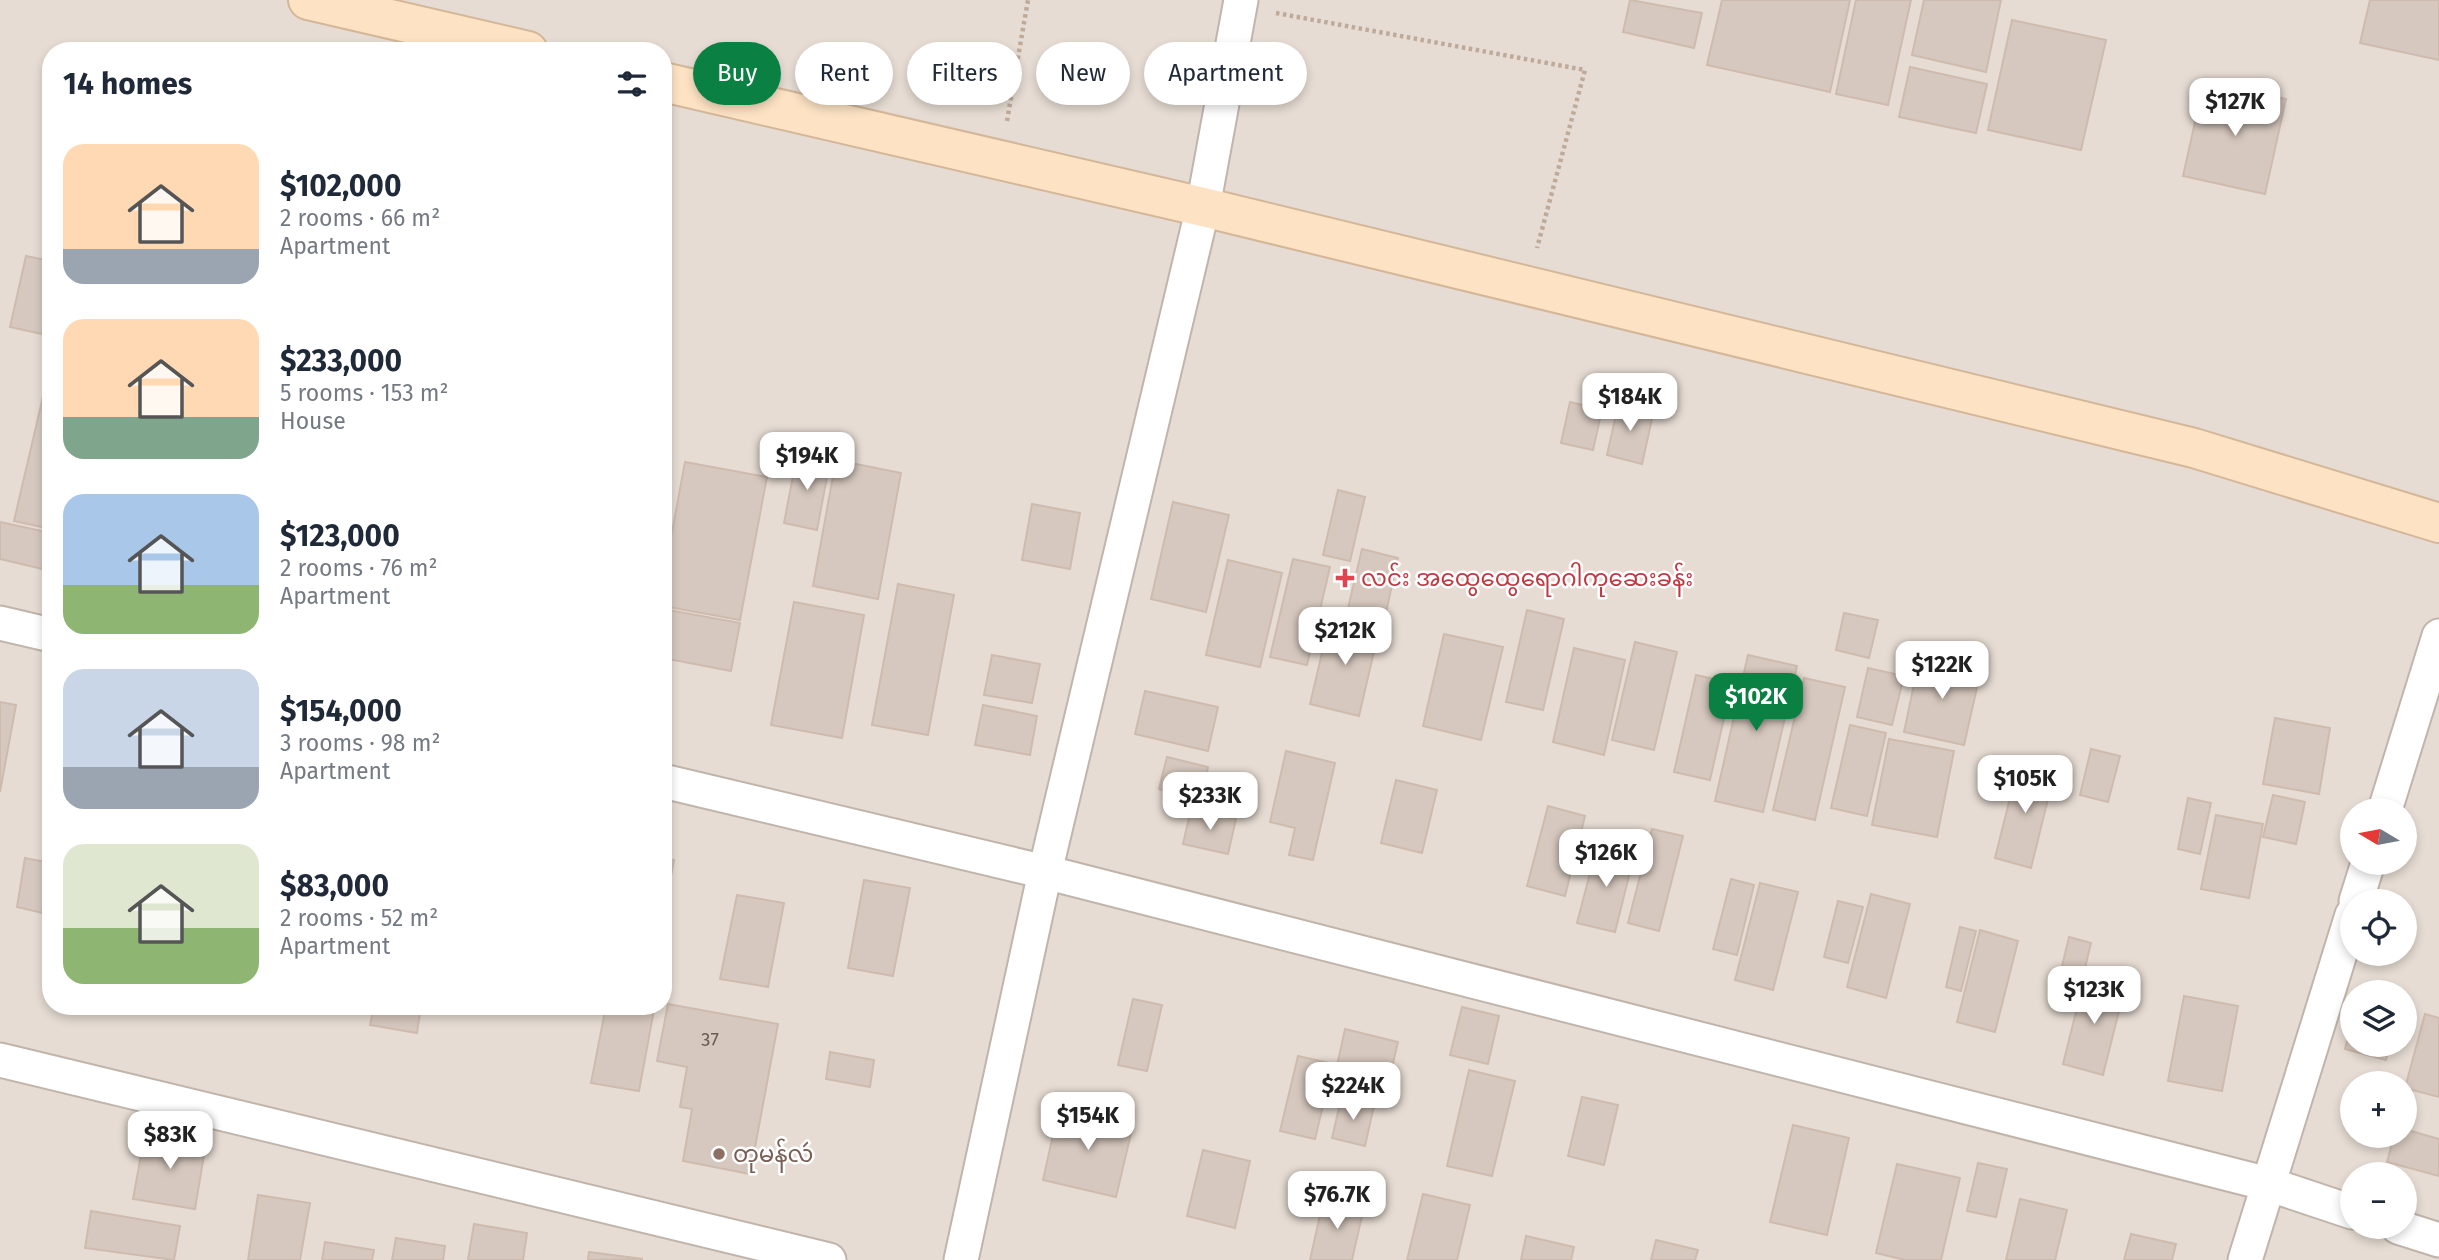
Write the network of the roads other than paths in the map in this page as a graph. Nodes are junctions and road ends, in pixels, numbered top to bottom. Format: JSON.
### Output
{"nodes":[{"id":1,"x":308,"y":0,"type":"edge"},
{"id":2,"x":1240,"y":3,"type":"edge"},
{"id":3,"x":489,"y":42,"type":"edge"},
{"id":4,"x":672,"y":84,"type":"edge"},
{"id":5,"x":1203,"y":207,"type":"junction"},
{"id":6,"x":2439,"y":523,"type":"edge"},
{"id":7,"x":0,"y":622,"type":"edge"},
{"id":8,"x":42,"y":633,"type":"edge"},
{"id":9,"x":2439,"y":636,"type":"edge"},
{"id":10,"x":672,"y":783,"type":"edge"},
{"id":11,"x":2389,"y":798,"type":"edge"},
{"id":12,"x":1045,"y":872,"type":"junction"},
{"id":13,"x":2340,"y":953,"type":"edge"},
{"id":14,"x":0,"y":1059,"type":"edge"},
{"id":15,"x":2268,"y":1184,"type":"junction"},
{"id":16,"x":2340,"y":1208,"type":"edge"},
{"id":17,"x":2417,"y":1233,"type":"edge"},
{"id":18,"x":2439,"y":1240,"type":"edge"},
{"id":19,"x":829,"y":1260,"type":"edge"},
{"id":20,"x":961,"y":1260,"type":"edge"},
{"id":21,"x":2245,"y":1260,"type":"edge"}],
"edges":[{"from":1,"to":3,"type":"main road"},
{"from":2,"to":5,"type":"street"},
{"from":4,"to":5,"type":"main road"},
{"from":5,"to":6,"type":"main road"},
{"from":5,"to":12,"type":"street"},
{"from":7,"to":8,"type":"street"},
{"from":9,"to":11,"type":"street"},
{"from":10,"to":12,"type":"street"},
{"from":12,"to":15,"type":"street"},
{"from":12,"to":20,"type":"street"},
{"from":13,"to":15,"type":"street"},
{"from":14,"to":19,"type":"street"},
{"from":15,"to":16,"type":"street"},
{"from":15,"to":21,"type":"street"},
{"from":17,"to":18,"type":"street"}]}
